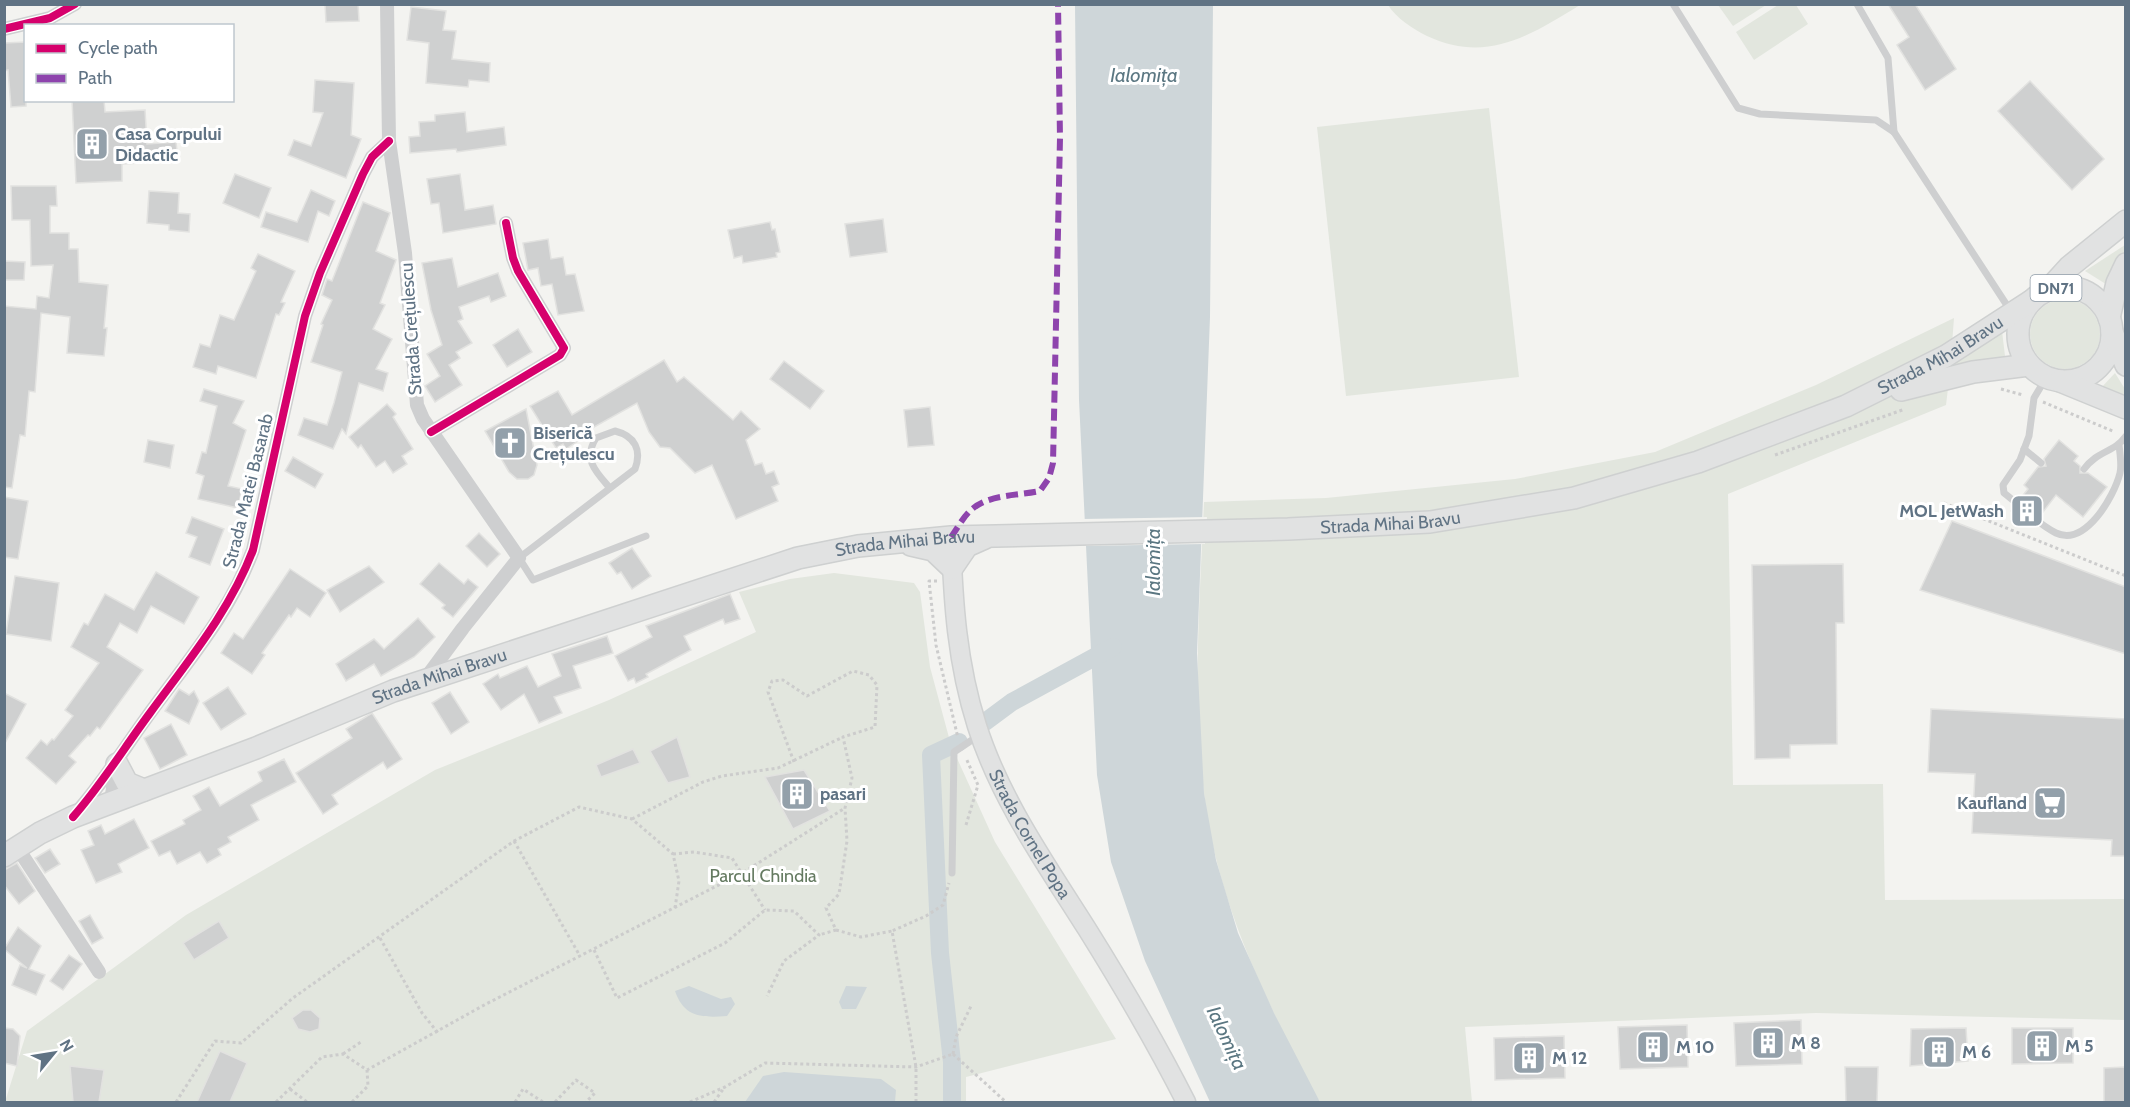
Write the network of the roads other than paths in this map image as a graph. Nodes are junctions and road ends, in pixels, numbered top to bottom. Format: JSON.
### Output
{"nodes":[{"id":1,"x":75,"y":4,"type":"edge"},
{"id":2,"x":387,"y":4,"type":"edge"},
{"id":3,"x":1673,"y":4,"type":"edge"},
{"id":4,"x":1857,"y":4,"type":"edge"},
{"id":5,"x":24,"y":24,"type":"edge"},
{"id":6,"x":25,"y":24,"type":"edge"},
{"id":7,"x":4,"y":29,"type":"edge"},
{"id":8,"x":1894,"y":132,"type":"junction"},
{"id":9,"x":389,"y":141,"type":"junction"},
{"id":10,"x":2126,"y":221,"type":"edge"},
{"id":11,"x":506,"y":223,"type":"dead end"},
{"id":12,"x":2126,"y":264,"type":"edge"},
{"id":13,"x":2121,"y":286,"type":"edge"},
{"id":14,"x":2040,"y":295,"type":"junction"},
{"id":15,"x":2013,"y":313,"type":"junction"},
{"id":16,"x":2115,"y":327,"type":"junction"},
{"id":17,"x":2029,"y":365,"type":"junction"},
{"id":18,"x":2126,"y":365,"type":"edge"},
{"id":19,"x":2053,"y":380,"type":"junction"},
{"id":20,"x":1846,"y":406,"type":"junction"},
{"id":21,"x":2126,"y":408,"type":"edge"},
{"id":22,"x":431,"y":432,"type":"junction"},
{"id":23,"x":2126,"y":436,"type":"edge"},
{"id":24,"x":2119,"y":445,"type":"junction"},
{"id":25,"x":2024,"y":449,"type":"junction"},
{"id":26,"x":2041,"y":463,"type":"dead end"},
{"id":27,"x":2084,"y":469,"type":"dead end"},
{"id":28,"x":609,"y":487,"type":"junction"},
{"id":29,"x":646,"y":536,"type":"dead end"},
{"id":30,"x":990,"y":536,"type":"junction"},
{"id":31,"x":951,"y":537,"type":"junction"},
{"id":32,"x":887,"y":542,"type":"junction"},
{"id":33,"x":519,"y":558,"type":"junction"},
{"id":34,"x":952,"y":568,"type":"junction"},
{"id":35,"x":426,"y":678,"type":"junction"},
{"id":36,"x":980,"y":735,"type":"junction"},
{"id":37,"x":117,"y":764,"type":"junction"},
{"id":38,"x":144,"y":790,"type":"junction"},
{"id":39,"x":93,"y":806,"type":"junction"},
{"id":40,"x":11,"y":851,"type":"edge"},
{"id":41,"x":951,"y":873,"type":"dead end"},
{"id":42,"x":99,"y":972,"type":"dead end"},
{"id":43,"x":1186,"y":1102,"type":"edge"}],
"edges":[{"from":1,"to":6,"type":"street"},
{"from":2,"to":9,"type":"street"},
{"from":3,"to":8,"type":"lane"},
{"from":4,"to":8,"type":"lane"},
{"from":5,"to":7,"type":"street"},
{"from":8,"to":15,"type":"lane"},
{"from":9,"to":22,"type":"street","name":"Strada Crețulescu"},
{"from":9,"to":37,"type":"street","name":"Strada Matei Basarab"},
{"from":10,"to":14,"type":"main road"},
{"from":11,"to":22,"type":"street"},
{"from":12,"to":13,"type":"main road"},
{"from":13,"to":16,"type":"main road"},
{"from":14,"to":15,"type":"main road","name":"Strada Mihai Bravu"},
{"from":14,"to":16,"type":"main road","number":"DN71"},
{"from":14,"to":17,"type":"main road","number":"DN71"},
{"from":15,"to":20,"type":"main road","name":"Strada Mihai Bravu"},
{"from":16,"to":18,"type":"main road"},
{"from":16,"to":19,"type":"main road"},
{"from":17,"to":19,"type":"main road"},
{"from":17,"to":20,"type":"main road","name":"Strada Mihai Bravu"},
{"from":19,"to":21,"type":"main road"},
{"from":19,"to":25,"type":"lane"},
{"from":20,"to":30,"type":"main road","name":"Strada Mihai Bravu"},
{"from":22,"to":33,"type":"street","name":"Strada Crețulescu"},
{"from":23,"to":24,"type":"lane"},
{"from":24,"to":25,"type":"lane"},
{"from":24,"to":27,"type":"lane"},
{"from":25,"to":26,"type":"lane"},
{"from":28,"to":28,"type":"lane"},
{"from":28,"to":33,"type":"lane"},
{"from":29,"to":33,"type":"lane","name":"Strada Crețulescu"},
{"from":30,"to":31,"type":"main road","name":"Strada Mihai Bravu"},
{"from":30,"to":34,"type":"main road"},
{"from":31,"to":32,"type":"main road","name":"Strada Mihai Bravu"},
{"from":31,"to":34,"type":"main road","name":"Strada Cornel Popa"},
{"from":32,"to":34,"type":"main road"},
{"from":32,"to":35,"type":"main road","name":"Strada Mihai Bravu"},
{"from":33,"to":35,"type":"street"},
{"from":34,"to":36,"type":"main road","name":"Strada Cornel Popa"},
{"from":35,"to":38,"type":"main road","name":"Strada Mihai Bravu"},
{"from":36,"to":41,"type":"lane"},
{"from":36,"to":43,"type":"main road","name":"Strada Cornel Popa"},
{"from":37,"to":38,"type":"main road"},
{"from":37,"to":39,"type":"street","name":"Strada Matei Basarab"},
{"from":37,"to":39,"type":"street","name":"Strada Matei Basarab"},
{"from":38,"to":39,"type":"main road","name":"Strada Mihai Bravu"},
{"from":39,"to":40,"type":"main road","name":"Strada Mihai Bravu"},
{"from":40,"to":42,"type":"street"}]}
